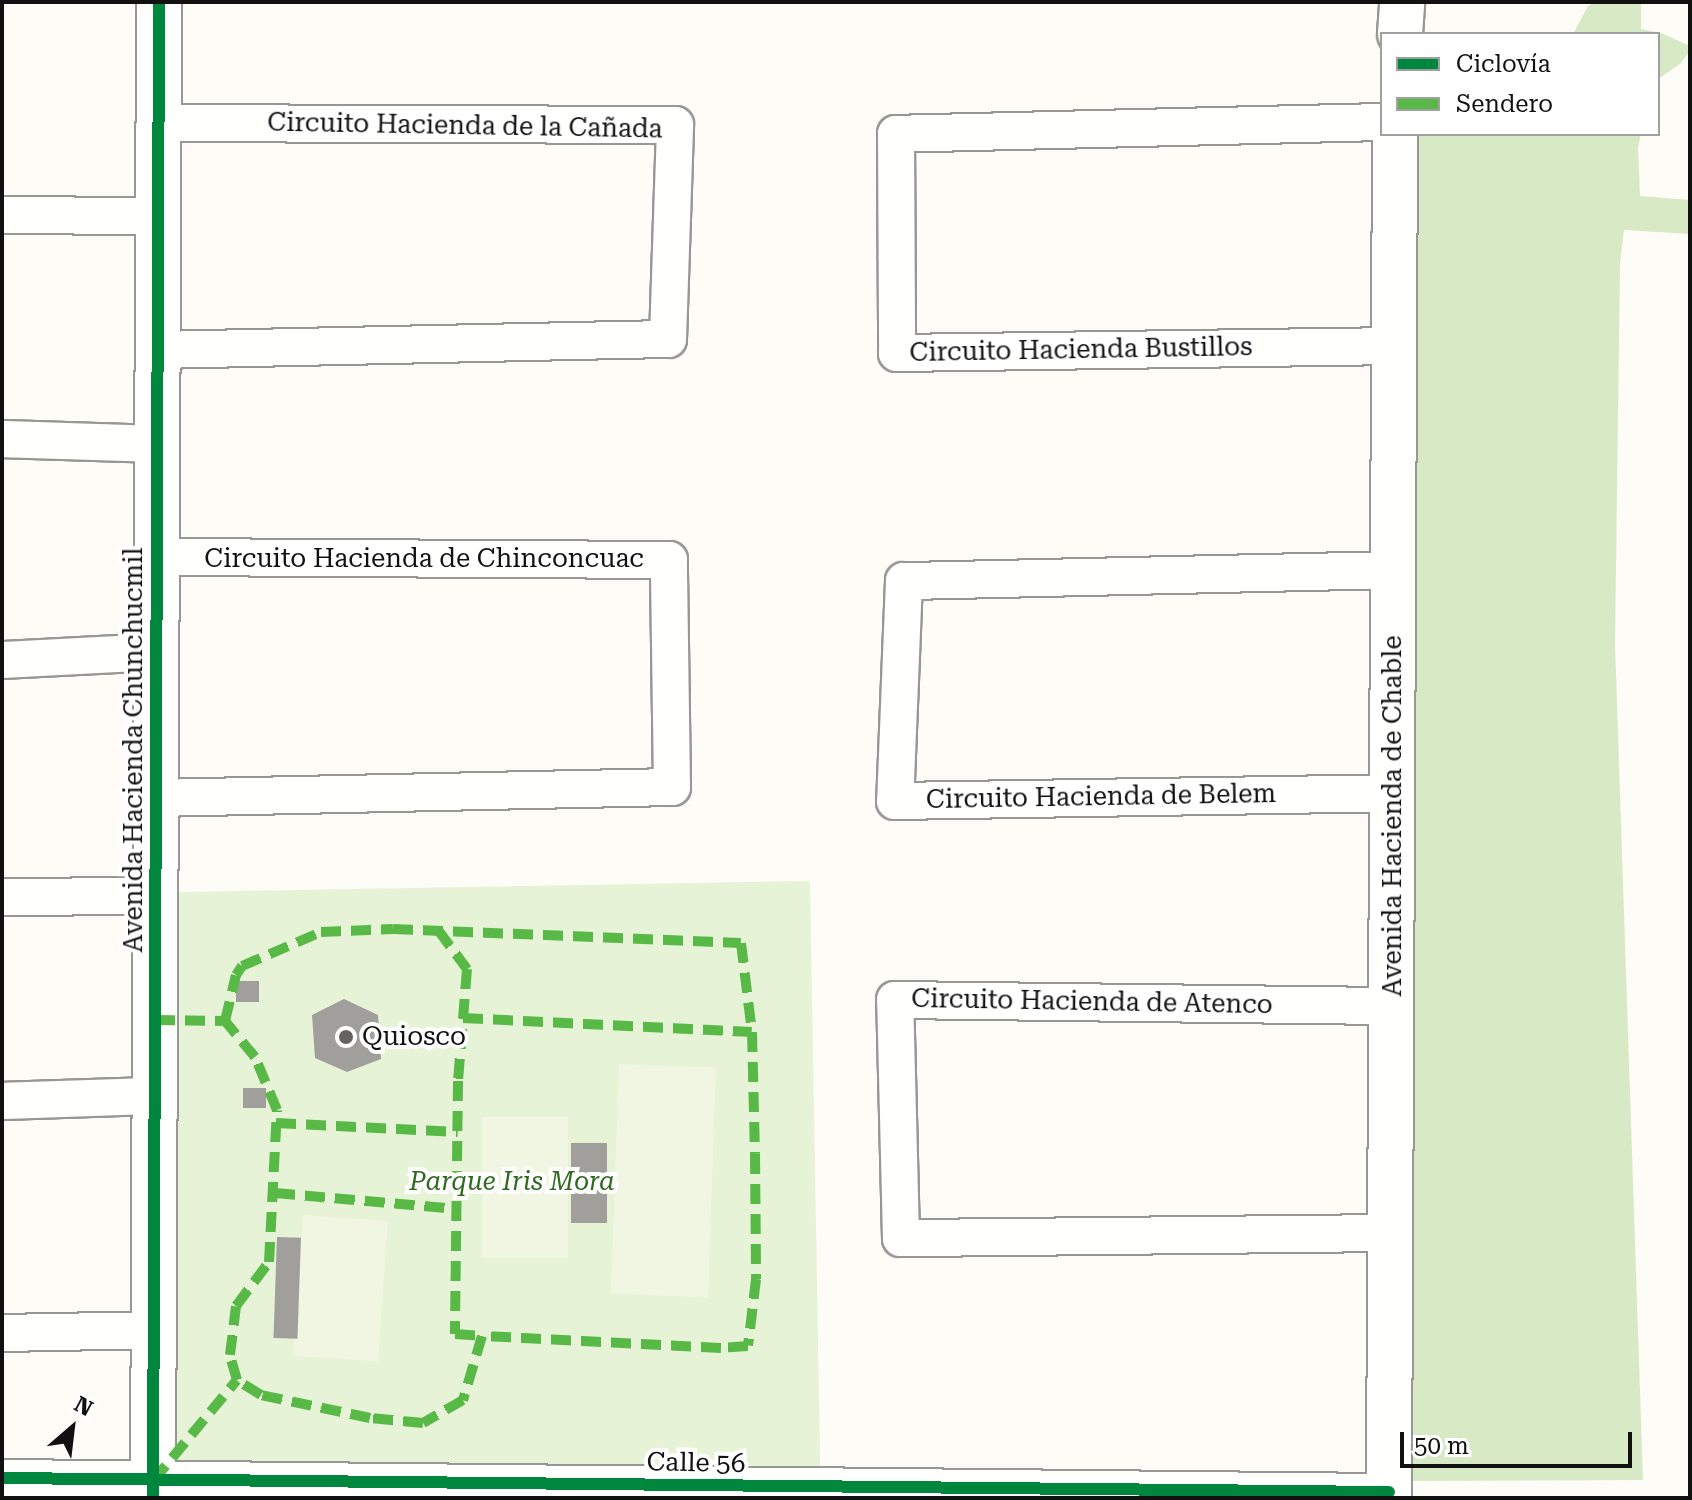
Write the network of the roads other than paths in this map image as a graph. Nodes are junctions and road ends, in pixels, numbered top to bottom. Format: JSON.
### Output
{"nodes":[{"id":1,"x":159,"y":2,"type":"edge"},
{"id":2,"x":1402,"y":2,"type":"edge"},
{"id":3,"x":1400,"y":32,"type":"edge"},
{"id":4,"x":1380,"y":122,"type":"edge"},
{"id":5,"x":159,"y":123,"type":"junction"},
{"id":6,"x":1395,"y":136,"type":"edge"},
{"id":7,"x":2,"y":215,"type":"edge"},
{"id":8,"x":159,"y":216,"type":"junction"},
{"id":9,"x":1394,"y":346,"type":"junction"},
{"id":10,"x":158,"y":350,"type":"junction"},
{"id":11,"x":2,"y":439,"type":"edge"},
{"id":12,"x":157,"y":444,"type":"junction"},
{"id":13,"x":157,"y":557,"type":"junction"},
{"id":14,"x":1394,"y":570,"type":"junction"},
{"id":15,"x":157,"y":652,"type":"junction"},
{"id":16,"x":2,"y":660,"type":"edge"},
{"id":17,"x":1394,"y":793,"type":"junction"},
{"id":18,"x":156,"y":798,"type":"junction"},
{"id":19,"x":155,"y":896,"type":"junction"},
{"id":20,"x":2,"y":897,"type":"edge"},
{"id":21,"x":1393,"y":1006,"type":"junction"},
{"id":22,"x":155,"y":1096,"type":"junction"},
{"id":23,"x":2,"y":1101,"type":"edge"},
{"id":24,"x":1391,"y":1233,"type":"junction"},
{"id":25,"x":153,"y":1330,"type":"junction"},
{"id":26,"x":2,"y":1333,"type":"edge"},
{"id":27,"x":2,"y":1478,"type":"edge"},
{"id":28,"x":153,"y":1489,"type":"edge"},
{"id":29,"x":1389,"y":1495,"type":"edge"}],
"edges":[{"from":1,"to":5,"type":"street","name":"Avenida Hacienda Chunchucmil"},
{"from":2,"to":3,"type":"street"},
{"from":4,"to":9,"type":"street","name":"Circuito Hacienda Bustillos"},
{"from":5,"to":8,"type":"street","name":"Avenida Hacienda Chunchucmil"},
{"from":5,"to":10,"type":"street","name":"Circuito Hacienda de la Cañada"},
{"from":6,"to":9,"type":"street","name":"Avenida Hacienda de Chable"},
{"from":7,"to":8,"type":"street"},
{"from":8,"to":10,"type":"street","name":"Avenida Hacienda Chunchucmil"},
{"from":9,"to":14,"type":"street","name":"Avenida Hacienda de Chable"},
{"from":10,"to":12,"type":"street","name":"Avenida Hacienda Chunchucmil"},
{"from":11,"to":12,"type":"street"},
{"from":12,"to":13,"type":"street","name":"Avenida Hacienda Chunchucmil"},
{"from":13,"to":15,"type":"street","name":"Avenida Hacienda Chunchucmil"},
{"from":13,"to":18,"type":"street","name":"Circuito Hacienda de Chinconcuac"},
{"from":14,"to":17,"type":"street","name":"Avenida Hacienda de Chable"},
{"from":14,"to":17,"type":"street","name":"Circuito Hacienda de Belem"},
{"from":15,"to":16,"type":"street"},
{"from":15,"to":18,"type":"street","name":"Avenida Hacienda Chunchucmil"},
{"from":17,"to":21,"type":"street","name":"Avenida Hacienda de Chable"},
{"from":18,"to":19,"type":"street","name":"Avenida Hacienda Chunchucmil"},
{"from":19,"to":20,"type":"street"},
{"from":19,"to":22,"type":"street","name":"Avenida Hacienda Chunchucmil"},
{"from":21,"to":24,"type":"street","name":"Avenida Hacienda de Chable"},
{"from":21,"to":24,"type":"street","name":"Circuito Hacienda de Atenco"},
{"from":22,"to":23,"type":"street"},
{"from":22,"to":25,"type":"street","name":"Avenida Hacienda Chunchucmil"},
{"from":24,"to":29,"type":"street","name":"Avenida Hacienda de Chable"},
{"from":25,"to":26,"type":"street"},
{"from":25,"to":28,"type":"street","name":"Avenida Hacienda Chunchucmil"},
{"from":27,"to":28,"type":"street","name":"Calle 56"},
{"from":28,"to":29,"type":"street","name":"Calle 56"}]}
